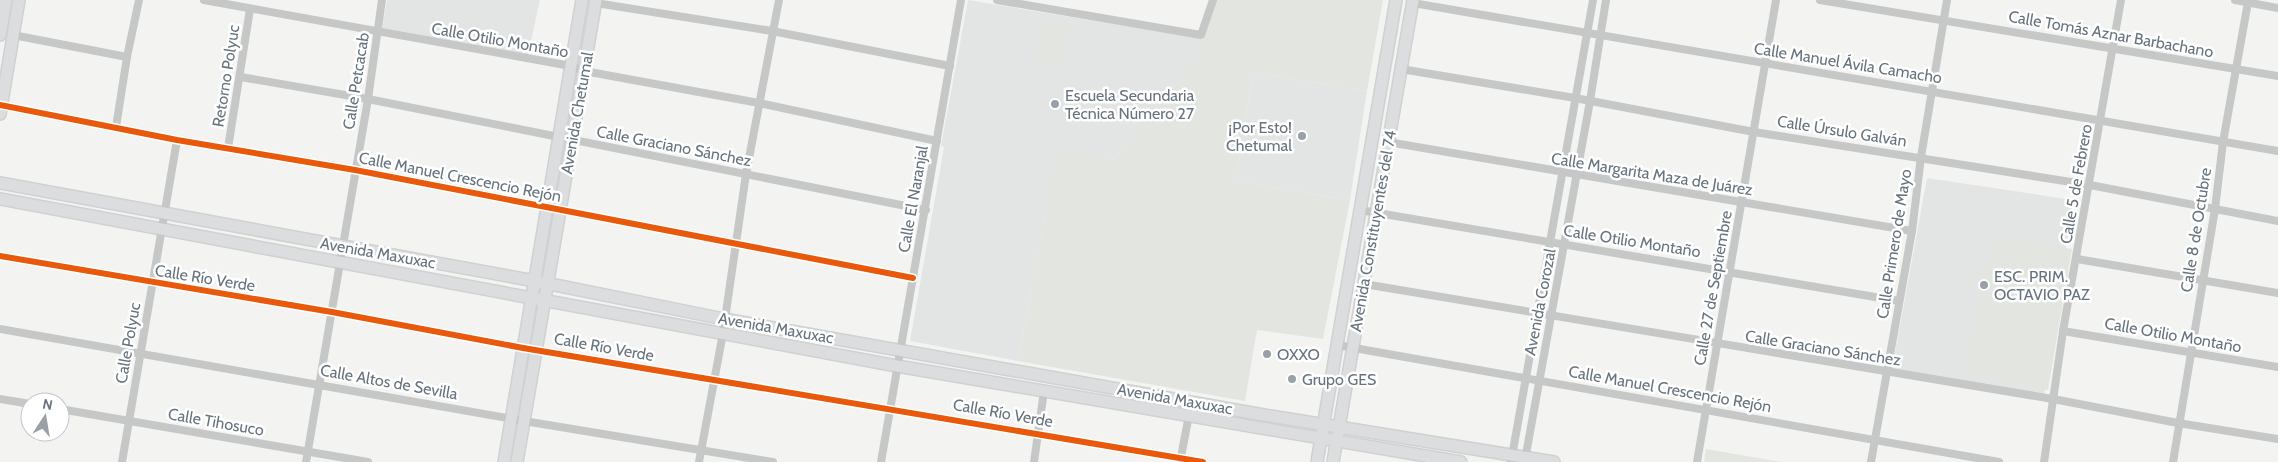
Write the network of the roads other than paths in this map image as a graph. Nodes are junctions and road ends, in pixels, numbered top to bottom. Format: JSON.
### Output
{"nodes":[{"id":1,"x":6,"y":0,"type":"edge"},
{"id":2,"x":19,"y":0,"type":"edge"},
{"id":3,"x":139,"y":0,"type":"edge"},
{"id":4,"x":204,"y":0,"type":"edge"},
{"id":5,"x":382,"y":0,"type":"edge"},
{"id":6,"x":582,"y":0,"type":"edge"},
{"id":7,"x":779,"y":0,"type":"edge"},
{"id":8,"x":961,"y":0,"type":"edge"},
{"id":9,"x":997,"y":0,"type":"edge"},
{"id":10,"x":1213,"y":0,"type":"edge"},
{"id":11,"x":1396,"y":0,"type":"edge"},
{"id":12,"x":1592,"y":0,"type":"edge"},
{"id":13,"x":1606,"y":0,"type":"edge"},
{"id":14,"x":1776,"y":0,"type":"edge"},
{"id":15,"x":1820,"y":0,"type":"edge"},
{"id":16,"x":1947,"y":0,"type":"edge"},
{"id":17,"x":2122,"y":0,"type":"edge"},
{"id":18,"x":2235,"y":0,"type":"edge"},
{"id":19,"x":596,"y":1,"type":"edge"},
{"id":20,"x":1413,"y":1,"type":"edge"},
{"id":21,"x":2248,"y":2,"type":"junction"},
{"id":22,"x":2278,"y":8,"type":"edge"},
{"id":23,"x":250,"y":9,"type":"junction"},
{"id":24,"x":1944,"y":20,"type":"junction"},
{"id":25,"x":772,"y":31,"type":"junction"},
{"id":26,"x":378,"y":32,"type":"junction"},
{"id":27,"x":0,"y":34,"type":"edge"},
{"id":28,"x":1587,"y":34,"type":"junction"},
{"id":29,"x":13,"y":35,"type":"junction"},
{"id":30,"x":1600,"y":36,"type":"junction"},
{"id":31,"x":2114,"y":48,"type":"junction"},
{"id":32,"x":127,"y":57,"type":"junction"},
{"id":33,"x":1766,"y":63,"type":"junction"},
{"id":34,"x":571,"y":66,"type":"junction"},
{"id":35,"x":950,"y":66,"type":"junction"},
{"id":36,"x":1401,"y":69,"type":"junction"},
{"id":37,"x":2236,"y":69,"type":"junction"},
{"id":38,"x":584,"y":72,"type":"junction"},
{"id":39,"x":2278,"y":76,"type":"edge"},
{"id":40,"x":240,"y":77,"type":"junction"},
{"id":41,"x":1932,"y":90,"type":"junction"},
{"id":42,"x":1575,"y":98,"type":"junction"},
{"id":43,"x":368,"y":99,"type":"junction"},
{"id":44,"x":1590,"y":101,"type":"junction"},
{"id":45,"x":759,"y":104,"type":"junction"},
{"id":46,"x":0,"y":108,"type":"edge"},
{"id":47,"x":2102,"y":120,"type":"junction"},
{"id":48,"x":116,"y":126,"type":"junction"},
{"id":49,"x":1754,"y":132,"type":"junction"},
{"id":50,"x":559,"y":137,"type":"junction"},
{"id":51,"x":177,"y":140,"type":"junction"},
{"id":52,"x":572,"y":140,"type":"junction"},
{"id":53,"x":937,"y":141,"type":"junction"},
{"id":54,"x":1388,"y":142,"type":"junction"},
{"id":55,"x":2223,"y":142,"type":"junction"},
{"id":56,"x":228,"y":148,"type":"junction"},
{"id":57,"x":2278,"y":151,"type":"edge"},
{"id":58,"x":1922,"y":157,"type":"junction"},
{"id":59,"x":355,"y":170,"type":"junction"},
{"id":60,"x":1562,"y":172,"type":"junction"},
{"id":61,"x":746,"y":174,"type":"junction"},
{"id":62,"x":1576,"y":175,"type":"junction"},
{"id":63,"x":0,"y":183,"type":"edge"},
{"id":64,"x":2090,"y":185,"type":"junction"},
{"id":65,"x":0,"y":199,"type":"edge"},
{"id":66,"x":1742,"y":202,"type":"junction"},
{"id":67,"x":547,"y":208,"type":"junction"},
{"id":68,"x":2215,"y":209,"type":"junction"},
{"id":69,"x":560,"y":210,"type":"junction"},
{"id":70,"x":926,"y":210,"type":"junction"},
{"id":71,"x":1360,"y":210,"type":"junction"},
{"id":72,"x":1376,"y":212,"type":"junction"},
{"id":73,"x":165,"y":214,"type":"junction"},
{"id":74,"x":2278,"y":221,"type":"edge"},
{"id":75,"x":162,"y":230,"type":"junction"},
{"id":76,"x":1912,"y":231,"type":"junction"},
{"id":77,"x":1550,"y":242,"type":"junction"},
{"id":78,"x":735,"y":243,"type":"junction"},
{"id":79,"x":1564,"y":244,"type":"junction"},
{"id":80,"x":342,"y":246,"type":"junction"},
{"id":81,"x":0,"y":256,"type":"edge"},
{"id":82,"x":2077,"y":259,"type":"junction"},
{"id":83,"x":341,"y":262,"type":"junction"},
{"id":84,"x":1730,"y":271,"type":"junction"},
{"id":85,"x":913,"y":278,"type":"junction"},
{"id":86,"x":2202,"y":280,"type":"junction"},
{"id":87,"x":535,"y":281,"type":"junction"},
{"id":88,"x":152,"y":283,"type":"junction"},
{"id":89,"x":548,"y":284,"type":"junction"},
{"id":90,"x":1364,"y":284,"type":"junction"},
{"id":91,"x":2278,"y":293,"type":"edge"},
{"id":92,"x":532,"y":299,"type":"junction"},
{"id":93,"x":1899,"y":301,"type":"junction"},
{"id":94,"x":545,"y":302,"type":"junction"},
{"id":95,"x":332,"y":312,"type":"junction"},
{"id":96,"x":1538,"y":313,"type":"junction"},
{"id":97,"x":1551,"y":316,"type":"junction"},
{"id":98,"x":724,"y":319,"type":"junction"},
{"id":99,"x":0,"y":329,"type":"edge"},
{"id":100,"x":2064,"y":331,"type":"junction"},
{"id":101,"x":722,"y":334,"type":"junction"},
{"id":102,"x":1717,"y":344,"type":"junction"},
{"id":103,"x":1337,"y":345,"type":"junction"},
{"id":104,"x":523,"y":348,"type":"junction"},
{"id":105,"x":1352,"y":348,"type":"junction"},
{"id":106,"x":901,"y":349,"type":"junction"},
{"id":107,"x":536,"y":350,"type":"junction"},
{"id":108,"x":2191,"y":352,"type":"junction"},
{"id":109,"x":139,"y":353,"type":"junction"},
{"id":110,"x":897,"y":366,"type":"junction"},
{"id":111,"x":2278,"y":367,"type":"edge"},
{"id":112,"x":1887,"y":372,"type":"junction"},
{"id":113,"x":714,"y":379,"type":"junction"},
{"id":114,"x":1525,"y":379,"type":"junction"},
{"id":115,"x":1539,"y":381,"type":"junction"},
{"id":116,"x":319,"y":383,"type":"junction"},
{"id":117,"x":1044,"y":391,"type":"junction"},
{"id":118,"x":0,"y":399,"type":"edge"},
{"id":119,"x":2053,"y":399,"type":"junction"},
{"id":120,"x":20,"y":402,"type":"edge"},
{"id":121,"x":890,"y":408,"type":"junction"},
{"id":122,"x":1706,"y":409,"type":"junction"},
{"id":123,"x":70,"y":411,"type":"edge"},
{"id":124,"x":1189,"y":415,"type":"junction"},
{"id":125,"x":511,"y":418,"type":"junction"},
{"id":126,"x":129,"y":421,"type":"junction"},
{"id":127,"x":524,"y":421,"type":"junction"},
{"id":128,"x":2178,"y":424,"type":"junction"},
{"id":129,"x":1323,"y":425,"type":"junction"},
{"id":130,"x":1338,"y":427,"type":"junction"},
{"id":131,"x":1037,"y":432,"type":"junction"},
{"id":132,"x":1321,"y":439,"type":"junction"},
{"id":133,"x":1875,"y":439,"type":"junction"},
{"id":134,"x":2278,"y":439,"type":"edge"},
{"id":135,"x":1336,"y":442,"type":"junction"},
{"id":136,"x":702,"y":450,"type":"junction"},
{"id":137,"x":308,"y":451,"type":"junction"},
{"id":138,"x":1512,"y":459,"type":"edge"},
{"id":139,"x":1181,"y":460,"type":"edge"},
{"id":140,"x":1525,"y":460,"type":"edge"},
{"id":141,"x":122,"y":462,"type":"edge"},
{"id":142,"x":306,"y":462,"type":"edge"},
{"id":143,"x":368,"y":462,"type":"edge"},
{"id":144,"x":504,"y":462,"type":"edge"},
{"id":145,"x":517,"y":462,"type":"edge"},
{"id":146,"x":700,"y":462,"type":"edge"},
{"id":147,"x":773,"y":462,"type":"edge"},
{"id":148,"x":881,"y":462,"type":"edge"},
{"id":149,"x":1034,"y":462,"type":"edge"},
{"id":150,"x":1204,"y":462,"type":"edge"},
{"id":151,"x":1317,"y":462,"type":"edge"},
{"id":152,"x":1333,"y":462,"type":"edge"},
{"id":153,"x":1461,"y":462,"type":"edge"},
{"id":154,"x":1554,"y":462,"type":"edge"},
{"id":155,"x":1697,"y":462,"type":"edge"},
{"id":156,"x":1871,"y":462,"type":"edge"},
{"id":157,"x":1999,"y":462,"type":"edge"},
{"id":158,"x":2044,"y":462,"type":"edge"},
{"id":159,"x":2173,"y":462,"type":"edge"}],
"edges":[{"from":1,"to":27,"type":"main road"},
{"from":2,"to":29,"type":"main road"},
{"from":3,"to":32,"type":"street"},
{"from":4,"to":23,"type":"street","name":"Calle Otilio Montaño"},
{"from":5,"to":26,"type":"street","name":"Calle Petcacab"},
{"from":6,"to":34,"type":"main road","name":"Avenida Chetumal"},
{"from":7,"to":25,"type":"street"},
{"from":8,"to":35,"type":"street","name":"Calle El Naranjal"},
{"from":9,"to":10,"type":"street"},
{"from":11,"to":71,"type":"main road","name":"Avenida Constituyentes del 74"},
{"from":12,"to":28,"type":"street","name":"Avenida Corozal"},
{"from":13,"to":30,"type":"street","name":"Avenida Corozal"},
{"from":14,"to":33,"type":"street","name":"Calle 27 de Septiembre"},
{"from":15,"to":24,"type":"street","name":"Calle Tomás Aznar Barbachano"},
{"from":16,"to":24,"type":"street","name":"Calle Primero de Mayo"},
{"from":17,"to":31,"type":"street","name":"Calle 5 de Febrero"},
{"from":18,"to":21,"type":"street"},
{"from":19,"to":25,"type":"street"},
{"from":19,"to":38,"type":"main road","name":"Avenida Chetumal"},
{"from":20,"to":28,"type":"street","name":"Calle Manuel Ávila Camacho"},
{"from":20,"to":36,"type":"main road","name":"Avenida Constituyentes del 74"},
{"from":21,"to":22,"type":"street"},
{"from":21,"to":37,"type":"street","name":"Calle 8 de Octubre"},
{"from":23,"to":26,"type":"street","name":"Calle Otilio Montaño"},
{"from":23,"to":40,"type":"street","name":"Retorno Polyuc"},
{"from":24,"to":31,"type":"street","name":"Calle Tomás Aznar Barbachano"},
{"from":24,"to":41,"type":"street","name":"Calle Primero de Mayo"},
{"from":25,"to":35,"type":"street"},
{"from":25,"to":45,"type":"street"},
{"from":26,"to":34,"type":"street","name":"Calle Otilio Montaño"},
{"from":26,"to":43,"type":"street","name":"Calle Petcacab"},
{"from":28,"to":30,"type":"street","name":"Calle Manuel Ávila Camacho"},
{"from":28,"to":42,"type":"street","name":"Avenida Corozal"},
{"from":29,"to":32,"type":"street"},
{"from":29,"to":46,"type":"main road"},
{"from":30,"to":33,"type":"street","name":"Calle Manuel Ávila Camacho"},
{"from":30,"to":44,"type":"street","name":"Avenida Corozal"},
{"from":31,"to":37,"type":"street","name":"Calle Tomás Aznar Barbachano"},
{"from":31,"to":47,"type":"street","name":"Calle 5 de Febrero"},
{"from":32,"to":48,"type":"street"},
{"from":33,"to":41,"type":"street","name":"Calle Manuel Ávila Camacho"},
{"from":33,"to":49,"type":"street","name":"Calle 27 de Septiembre"},
{"from":34,"to":38,"type":"street","name":"Calle Otilio Montaño"},
{"from":34,"to":50,"type":"main road","name":"Avenida Chetumal"},
{"from":35,"to":53,"type":"street","name":"Calle El Naranjal"},
{"from":36,"to":42,"type":"street","name":"Calle Úrsulo Galván"},
{"from":36,"to":54,"type":"main road","name":"Avenida Constituyentes del 74"},
{"from":37,"to":39,"type":"street","name":"Calle Tomás Aznar Barbachano"},
{"from":37,"to":55,"type":"street","name":"Calle 8 de Octubre"},
{"from":38,"to":45,"type":"street","name":"Calle Otilio Montaño"},
{"from":38,"to":52,"type":"main road","name":"Avenida Chetumal"},
{"from":40,"to":43,"type":"street","name":"Calle Graciano Sánchez"},
{"from":40,"to":56,"type":"street","name":"Retorno Polyuc"},
{"from":41,"to":47,"type":"street","name":"Calle Manuel Ávila Camacho"},
{"from":41,"to":58,"type":"street","name":"Calle Primero de Mayo"},
{"from":42,"to":44,"type":"street","name":"Calle Úrsulo Galván"},
{"from":42,"to":60,"type":"street","name":"Avenida Corozal"},
{"from":43,"to":50,"type":"street","name":"Calle Graciano Sánchez"},
{"from":43,"to":59,"type":"street","name":"Calle Petcacab"},
{"from":44,"to":49,"type":"street","name":"Calle Úrsulo Galván"},
{"from":44,"to":62,"type":"street","name":"Avenida Corozal"},
{"from":45,"to":53,"type":"street","name":"Calle Otilio Montaño"},
{"from":45,"to":61,"type":"street"},
{"from":46,"to":48,"type":"street","name":"Calle Manuel Crescencio Rejón"},
{"from":47,"to":55,"type":"street","name":"Calle Manuel Ávila Camacho"},
{"from":47,"to":64,"type":"street","name":"Calle 5 de Febrero"},
{"from":48,"to":51,"type":"street","name":"Calle Manuel Crescencio Rejón"},
{"from":49,"to":58,"type":"street","name":"Calle Úrsulo Galván"},
{"from":49,"to":66,"type":"street","name":"Calle 27 de Septiembre"},
{"from":50,"to":52,"type":"street","name":"Calle Graciano Sánchez"},
{"from":50,"to":67,"type":"main road","name":"Avenida Chetumal"},
{"from":51,"to":56,"type":"street","name":"Calle Manuel Crescencio Rejón"},
{"from":51,"to":73,"type":"street","name":"Calle Polyuc"},
{"from":52,"to":61,"type":"street","name":"Calle Graciano Sánchez"},
{"from":52,"to":69,"type":"main road","name":"Avenida Chetumal"},
{"from":53,"to":70,"type":"street","name":"Calle El Naranjal"},
{"from":54,"to":60,"type":"street","name":"Calle Margarita Maza de Juárez"},
{"from":54,"to":72,"type":"main road","name":"Avenida Constituyentes del 74"},
{"from":55,"to":57,"type":"street","name":"Calle Manuel Ávila Camacho"},
{"from":55,"to":68,"type":"street","name":"Calle 8 de Octubre"},
{"from":56,"to":59,"type":"street","name":"Calle Manuel Crescencio Rejón"},
{"from":58,"to":64,"type":"street","name":"Calle Úrsulo Galván"},
{"from":58,"to":76,"type":"street","name":"Calle Primero de Mayo"},
{"from":59,"to":67,"type":"street","name":"Calle Manuel Crescencio Rejón"},
{"from":59,"to":80,"type":"street","name":"Calle Petcacab"},
{"from":60,"to":62,"type":"street","name":"Calle Margarita Maza de Juárez"},
{"from":60,"to":77,"type":"street","name":"Avenida Corozal"},
{"from":61,"to":70,"type":"street","name":"Calle Graciano Sánchez"},
{"from":61,"to":78,"type":"street"},
{"from":62,"to":66,"type":"street","name":"Calle Margarita Maza de Juárez"},
{"from":62,"to":79,"type":"street","name":"Avenida Corozal"},
{"from":63,"to":73,"type":"main road","name":"Avenida Maxuxac"},
{"from":64,"to":68,"type":"street","name":"Calle Úrsulo Galván"},
{"from":64,"to":82,"type":"street","name":"Calle 5 de Febrero"},
{"from":65,"to":75,"type":"main road","name":"Avenida Maxuxac"},
{"from":66,"to":76,"type":"street","name":"Calle Margarita Maza de Juárez"},
{"from":66,"to":84,"type":"street","name":"Calle 27 de Septiembre"},
{"from":67,"to":69,"type":"street","name":"Calle Manuel Crescencio Rejón"},
{"from":67,"to":87,"type":"main road","name":"Avenida Chetumal"},
{"from":68,"to":74,"type":"street","name":"Calle Úrsulo Galván"},
{"from":68,"to":86,"type":"street","name":"Calle 8 de Octubre"},
{"from":69,"to":78,"type":"street","name":"Calle Manuel Crescencio Rejón"},
{"from":69,"to":89,"type":"main road","name":"Avenida Chetumal"},
{"from":70,"to":85,"type":"street","name":"Calle El Naranjal"},
{"from":71,"to":72,"type":"street","name":"Calle Otilio Montaño"},
{"from":71,"to":103,"type":"main road","name":"Avenida Constituyentes del 74"},
{"from":72,"to":77,"type":"street","name":"Calle Otilio Montaño"},
{"from":72,"to":90,"type":"main road","name":"Avenida Constituyentes del 74"},
{"from":73,"to":75,"type":"street","name":"Calle Polyuc"},
{"from":73,"to":80,"type":"main road","name":"Avenida Maxuxac"},
{"from":75,"to":83,"type":"main road","name":"Avenida Maxuxac"},
{"from":75,"to":88,"type":"street","name":"Calle Polyuc"},
{"from":76,"to":93,"type":"street","name":"Calle Primero de Mayo"},
{"from":77,"to":79,"type":"street","name":"Calle Otilio Montaño"},
{"from":77,"to":96,"type":"street","name":"Avenida Corozal"},
{"from":78,"to":85,"type":"street","name":"Calle Manuel Crescencio Rejón"},
{"from":78,"to":98,"type":"street"},
{"from":79,"to":84,"type":"street","name":"Calle Otilio Montaño"},
{"from":79,"to":97,"type":"street","name":"Avenida Corozal"},
{"from":80,"to":83,"type":"street","name":"Calle Petcacab"},
{"from":80,"to":87,"type":"main road","name":"Avenida Maxuxac"},
{"from":81,"to":88,"type":"street","name":"Calle Río Verde"},
{"from":82,"to":86,"type":"street"},
{"from":82,"to":100,"type":"street","name":"Calle 5 de Febrero"},
{"from":83,"to":92,"type":"main road","name":"Avenida Maxuxac"},
{"from":83,"to":95,"type":"street","name":"Calle Petcacab"},
{"from":84,"to":93,"type":"street","name":"Calle Otilio Montaño"},
{"from":84,"to":102,"type":"street","name":"Calle 27 de Septiembre"},
{"from":85,"to":106,"type":"street","name":"Calle El Naranjal"},
{"from":86,"to":91,"type":"street"},
{"from":86,"to":108,"type":"street","name":"Calle 8 de Octubre"},
{"from":87,"to":89,"type":"main road","name":"Avenida Maxuxac"},
{"from":87,"to":92,"type":"main road","name":"Avenida Chetumal"},
{"from":88,"to":95,"type":"street","name":"Calle Río Verde"},
{"from":88,"to":109,"type":"street","name":"Calle Polyuc"},
{"from":89,"to":94,"type":"main road","name":"Avenida Chetumal"},
{"from":89,"to":98,"type":"main road","name":"Avenida Maxuxac"},
{"from":90,"to":96,"type":"street","name":"Calle Graciano Sánchez"},
{"from":90,"to":105,"type":"main road","name":"Avenida Constituyentes del 74"},
{"from":92,"to":94,"type":"main road","name":"Avenida Maxuxac"},
{"from":92,"to":104,"type":"main road","name":"Avenida Chetumal"},
{"from":93,"to":112,"type":"street","name":"Calle Primero de Mayo"},
{"from":94,"to":101,"type":"main road","name":"Avenida Maxuxac"},
{"from":94,"to":107,"type":"main road","name":"Avenida Chetumal"},
{"from":95,"to":104,"type":"street","name":"Calle Río Verde"},
{"from":95,"to":116,"type":"street","name":"Calle Petcacab"},
{"from":96,"to":97,"type":"street","name":"Calle Graciano Sánchez"},
{"from":96,"to":114,"type":"street","name":"Avenida Corozal"},
{"from":97,"to":102,"type":"street","name":"Calle Graciano Sánchez"},
{"from":97,"to":115,"type":"street","name":"Avenida Corozal"},
{"from":98,"to":101,"type":"street"},
{"from":98,"to":106,"type":"main road","name":"Avenida Maxuxac"},
{"from":99,"to":109,"type":"street","name":"Calle Altos de Sevilla"},
{"from":100,"to":108,"type":"street","name":"Calle Otilio Montaño"},
{"from":100,"to":119,"type":"street","name":"Calle 5 de Febrero"},
{"from":101,"to":110,"type":"main road","name":"Avenida Maxuxac"},
{"from":101,"to":113,"type":"street"},
{"from":102,"to":112,"type":"street","name":"Calle Graciano Sánchez"},
{"from":102,"to":122,"type":"street","name":"Calle 27 de Septiembre"},
{"from":103,"to":105,"type":"street","name":"Calle Manuel Crescencio Rejón"},
{"from":103,"to":129,"type":"main road","name":"Avenida Constituyentes del 74"},
{"from":104,"to":107,"type":"street","name":"Calle Río Verde"},
{"from":104,"to":125,"type":"main road","name":"Avenida Chetumal"},
{"from":105,"to":114,"type":"street","name":"Calle Manuel Crescencio Rejón"},
{"from":105,"to":130,"type":"main road","name":"Avenida Constituyentes del 74"},
{"from":106,"to":110,"type":"street","name":"Calle El Naranjal"},
{"from":106,"to":129,"type":"main road","name":"Avenida Maxuxac"},
{"from":107,"to":113,"type":"street","name":"Calle Río Verde"},
{"from":107,"to":127,"type":"main road","name":"Avenida Chetumal"},
{"from":108,"to":111,"type":"street","name":"Calle Otilio Montaño"},
{"from":108,"to":128,"type":"street","name":"Calle 8 de Octubre"},
{"from":109,"to":116,"type":"street","name":"Calle Altos de Sevilla"},
{"from":109,"to":126,"type":"street","name":"Calle Polyuc"},
{"from":110,"to":117,"type":"main road","name":"Avenida Maxuxac"},
{"from":110,"to":121,"type":"street","name":"Calle El Naranjal"},
{"from":112,"to":119,"type":"street","name":"Calle Graciano Sánchez"},
{"from":112,"to":133,"type":"street","name":"Calle Primero de Mayo"},
{"from":113,"to":121,"type":"street","name":"Calle Río Verde"},
{"from":113,"to":136,"type":"street"},
{"from":114,"to":115,"type":"street","name":"Calle Manuel Crescencio Rejón"},
{"from":114,"to":138,"type":"street","name":"Avenida Corozal"},
{"from":115,"to":122,"type":"street","name":"Calle Manuel Crescencio Rejón"},
{"from":115,"to":140,"type":"street","name":"Avenida Corozal"},
{"from":116,"to":125,"type":"street","name":"Calle Altos de Sevilla"},
{"from":116,"to":137,"type":"street","name":"Calle Petcacab"},
{"from":117,"to":124,"type":"main road","name":"Avenida Maxuxac"},
{"from":117,"to":131,"type":"street"},
{"from":118,"to":120,"type":"street"},
{"from":119,"to":128,"type":"street","name":"Calle Graciano Sánchez"},
{"from":119,"to":158,"type":"street","name":"Calle 5 de Febrero"},
{"from":121,"to":131,"type":"street","name":"Calle Río Verde"},
{"from":121,"to":148,"type":"street","name":"Calle El Naranjal"},
{"from":122,"to":133,"type":"street","name":"Calle Manuel Crescencio Rejón"},
{"from":122,"to":155,"type":"street","name":"Calle 27 de Septiembre"},
{"from":123,"to":126,"type":"street","name":"Calle Tihosuco"},
{"from":124,"to":132,"type":"main road","name":"Avenida Maxuxac"},
{"from":124,"to":139,"type":"street"},
{"from":125,"to":127,"type":"street","name":"Calle Altos de Sevilla"},
{"from":125,"to":144,"type":"main road","name":"Avenida Chetumal"},
{"from":126,"to":137,"type":"street","name":"Calle Tihosuco"},
{"from":126,"to":141,"type":"street","name":"Calle Polyuc"},
{"from":127,"to":136,"type":"street","name":"Calle Altos de Sevilla"},
{"from":127,"to":145,"type":"main road","name":"Avenida Chetumal"},
{"from":128,"to":134,"type":"street","name":"Calle Graciano Sánchez"},
{"from":128,"to":159,"type":"street","name":"Calle 8 de Octubre"},
{"from":129,"to":130,"type":"main road","name":"Avenida Maxuxac"},
{"from":129,"to":132,"type":"main road","name":"Avenida Constituyentes del 74"},
{"from":130,"to":135,"type":"main road","name":"Avenida Constituyentes del 74"},
{"from":130,"to":138,"type":"main road","name":"Avenida Maxuxac"},
{"from":131,"to":139,"type":"street","name":"Calle Río Verde"},
{"from":131,"to":149,"type":"street"},
{"from":132,"to":135,"type":"main road","name":"Avenida Maxuxac"},
{"from":132,"to":151,"type":"main road","name":"Avenida Constituyentes del 74"},
{"from":133,"to":156,"type":"street","name":"Calle Primero de Mayo"},
{"from":133,"to":157,"type":"street","name":"Calle Manuel Crescencio Rejón"},
{"from":135,"to":152,"type":"main road","name":"Avenida Constituyentes del 74"},
{"from":135,"to":153,"type":"main road","name":"Avenida Maxuxac"},
{"from":136,"to":146,"type":"street"},
{"from":136,"to":147,"type":"street","name":"Calle Altos de Sevilla"},
{"from":137,"to":142,"type":"street","name":"Calle Petcacab"},
{"from":137,"to":143,"type":"street","name":"Calle Tihosuco"},
{"from":138,"to":140,"type":"main road","name":"Avenida Maxuxac"},
{"from":139,"to":150,"type":"street","name":"Calle Río Verde"},
{"from":140,"to":154,"type":"main road","name":"Avenida Maxuxac"}]}
